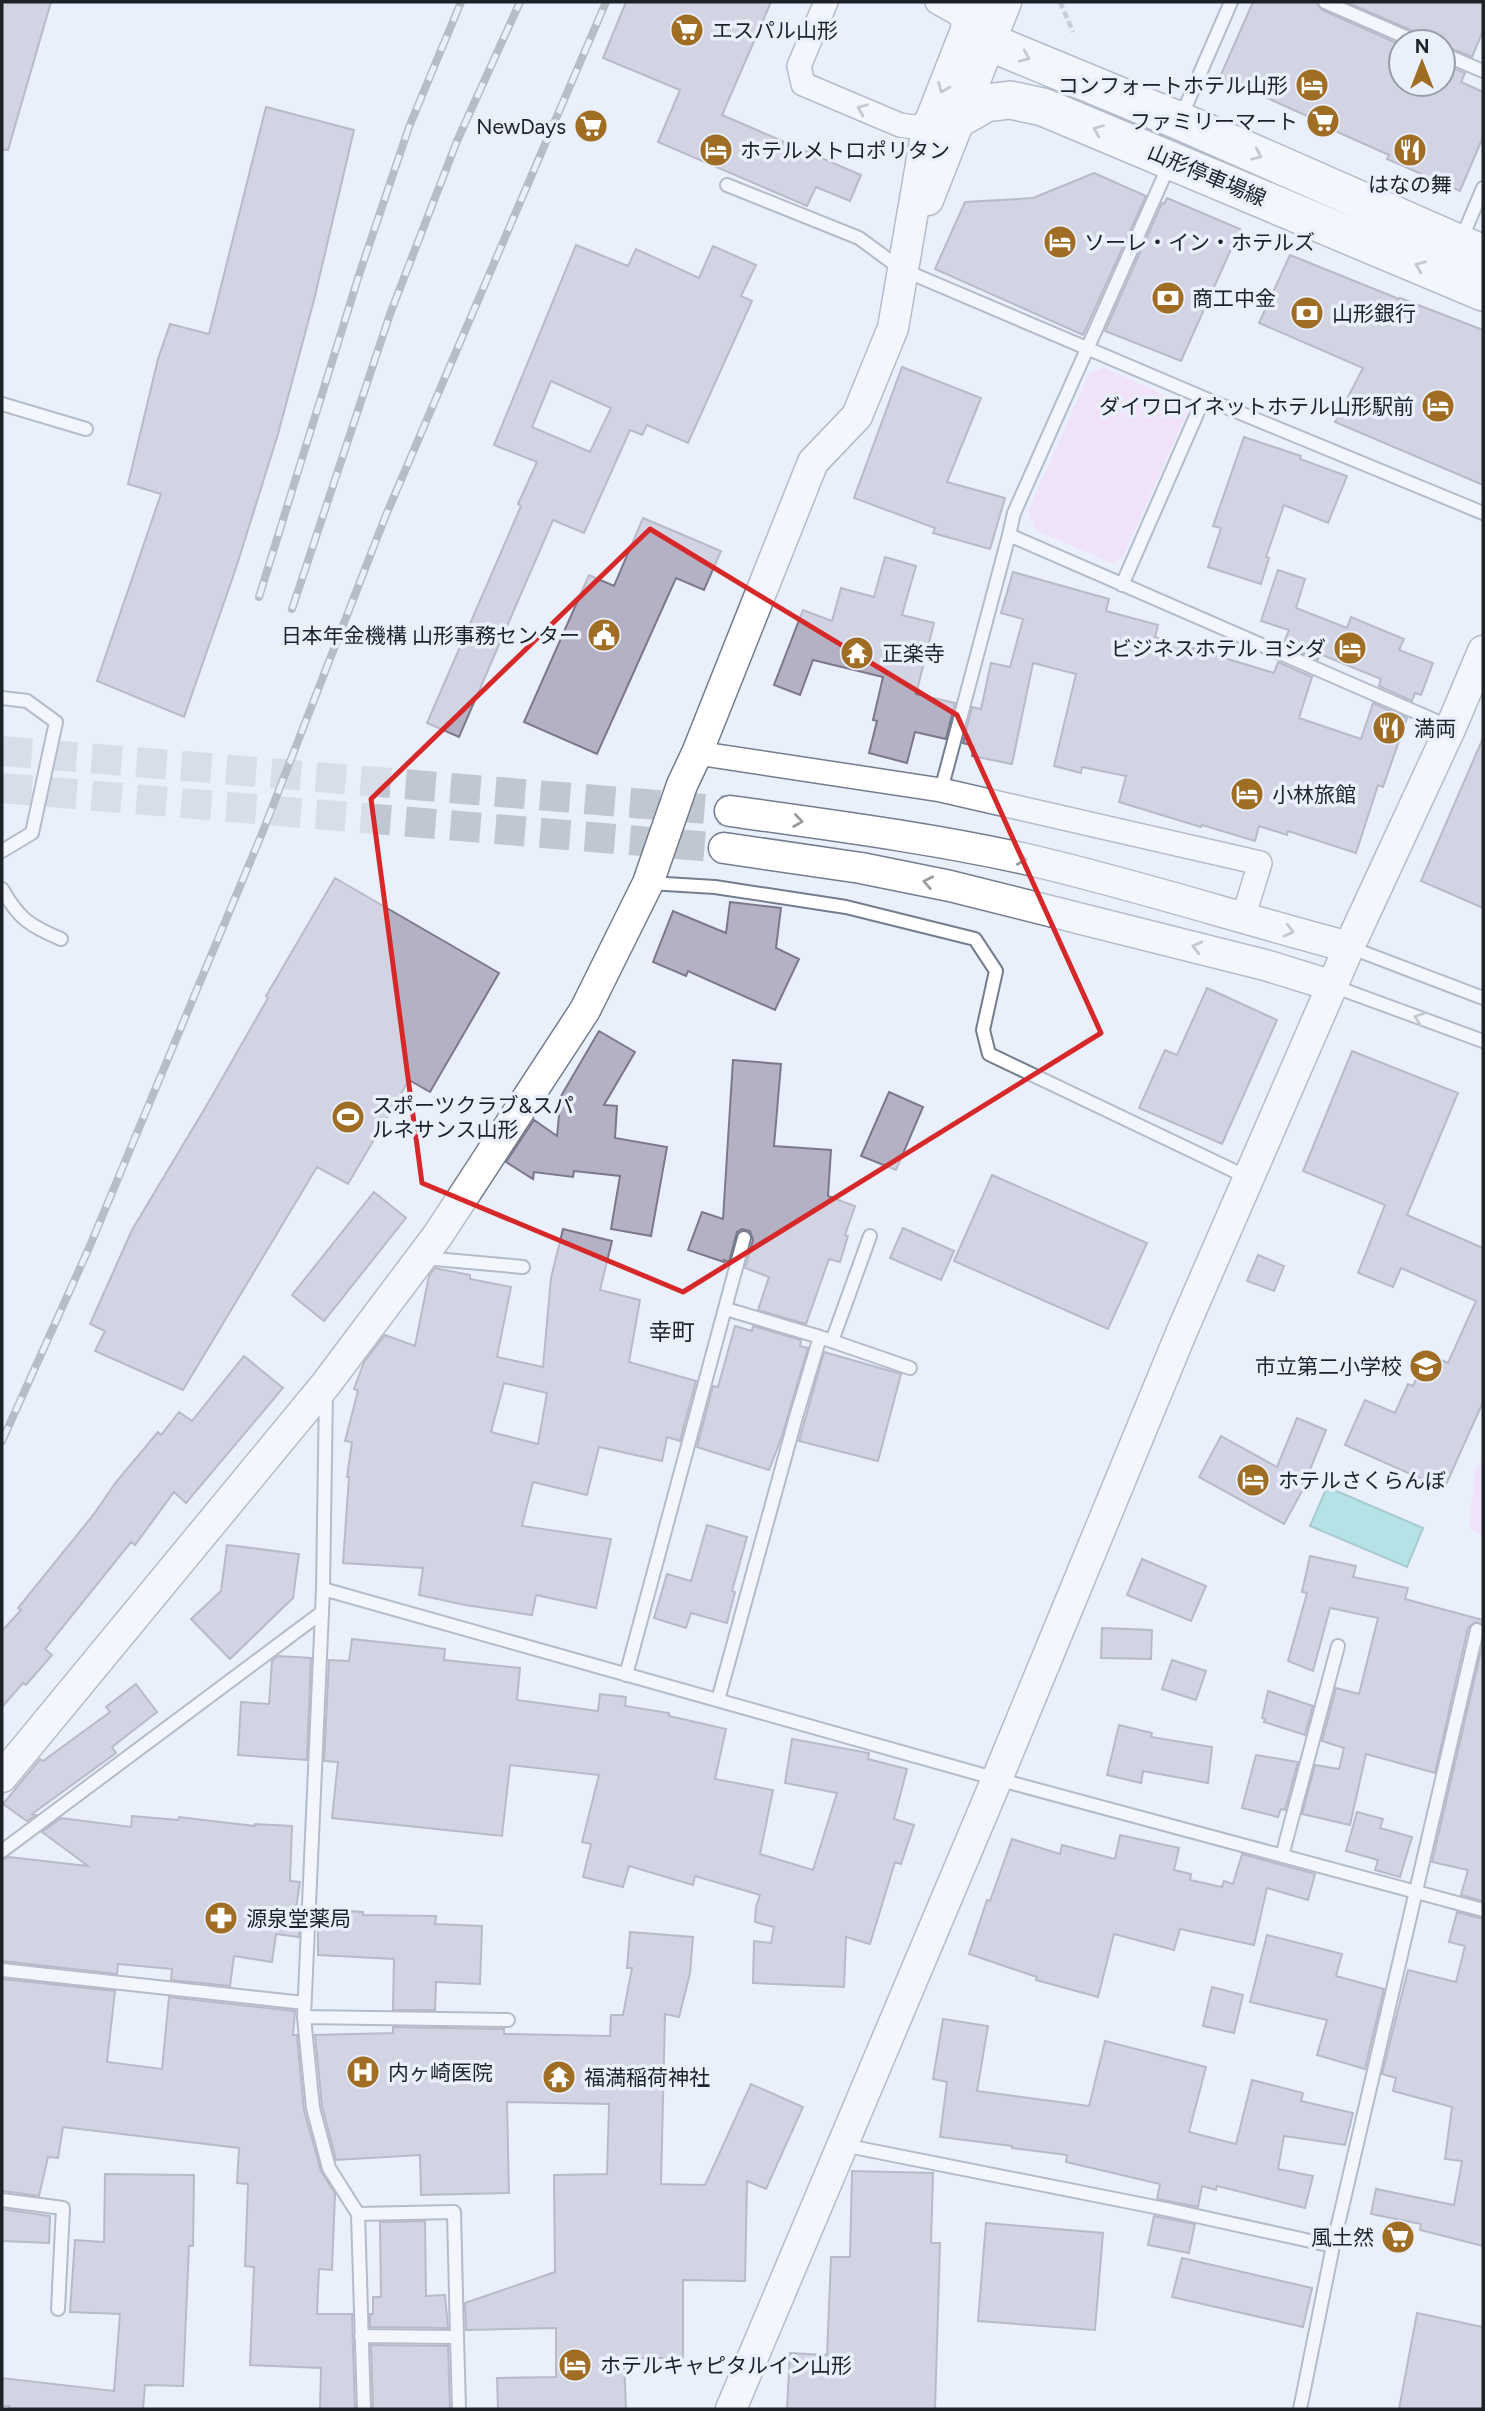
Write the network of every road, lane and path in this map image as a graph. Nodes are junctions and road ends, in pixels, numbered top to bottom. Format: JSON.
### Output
{"nodes":[{"id":1,"x":826,"y":2,"type":"edge"},
{"id":2,"x":937,"y":2,"type":"edge"},
{"id":3,"x":1006,"y":2,"type":"edge"},
{"id":4,"x":1060,"y":2,"type":"edge"},
{"id":5,"x":1231,"y":2,"type":"edge"},
{"id":6,"x":1325,"y":2,"type":"edge"},
{"id":7,"x":978,"y":21,"type":"edge"},
{"id":8,"x":1387,"y":29,"type":"edge"},
{"id":9,"x":1073,"y":32,"type":"dead end"},
{"id":10,"x":1457,"y":60,"type":"edge"},
{"id":11,"x":1483,"y":71,"type":"edge"},
{"id":12,"x":1180,"y":121,"type":"junction"},
{"id":13,"x":942,"y":124,"type":"junction"},
{"id":14,"x":1171,"y":160,"type":"junction"},
{"id":15,"x":727,"y":185,"type":"dead end"},
{"id":16,"x":1483,"y":188,"type":"edge"},
{"id":17,"x":1471,"y":249,"type":"edge"},
{"id":18,"x":901,"y":269,"type":"junction"},
{"id":19,"x":1483,"y":292,"type":"edge"},
{"id":20,"x":1086,"y":348,"type":"junction"},
{"id":21,"x":1204,"y":398,"type":"junction"},
{"id":22,"x":2,"y":404,"type":"edge"},
{"id":23,"x":86,"y":429,"type":"dead end"},
{"id":24,"x":1483,"y":513,"type":"edge"},
{"id":25,"x":1009,"y":535,"type":"junction"},
{"id":26,"x":1122,"y":585,"type":"junction"},
{"id":27,"x":1483,"y":651,"type":"edge"},
{"id":28,"x":2,"y":698,"type":"edge"},
{"id":29,"x":1451,"y":727,"type":"junction"},
{"id":30,"x":697,"y":754,"type":"junction"},
{"id":31,"x":940,"y":790,"type":"junction"},
{"id":32,"x":730,"y":811,"type":"tunnel mouth"},
{"id":33,"x":724,"y":848,"type":"tunnel mouth"},
{"id":34,"x":2,"y":850,"type":"edge"},
{"id":35,"x":648,"y":883,"type":"junction"},
{"id":36,"x":2,"y":889,"type":"edge"},
{"id":37,"x":1242,"y":918,"type":"junction"},
{"id":38,"x":61,"y":939,"type":"dead end"},
{"id":39,"x":1349,"y":947,"type":"junction"},
{"id":40,"x":1333,"y":986,"type":"junction"},
{"id":41,"x":1483,"y":998,"type":"edge"},
{"id":42,"x":1483,"y":1041,"type":"edge"},
{"id":43,"x":1249,"y":1178,"type":"junction"},
{"id":44,"x":870,"y":1236,"type":"dead end"},
{"id":45,"x":744,"y":1238,"type":"dead end"},
{"id":46,"x":421,"y":1258,"type":"junction"},
{"id":47,"x":523,"y":1267,"type":"dead end"},
{"id":48,"x":726,"y":1309,"type":"junction"},
{"id":49,"x":826,"y":1339,"type":"junction"},
{"id":50,"x":910,"y":1368,"type":"dead end"},
{"id":51,"x":326,"y":1384,"type":"junction"},
{"id":52,"x":323,"y":1589,"type":"junction"},
{"id":53,"x":321,"y":1613,"type":"junction"},
{"id":54,"x":1477,"y":1630,"type":"dead end"},
{"id":55,"x":1338,"y":1646,"type":"dead end"},
{"id":56,"x":626,"y":1675,"type":"junction"},
{"id":57,"x":718,"y":1700,"type":"junction"},
{"id":58,"x":2,"y":1777,"type":"edge"},
{"id":59,"x":997,"y":1779,"type":"junction"},
{"id":60,"x":2,"y":1851,"type":"edge"},
{"id":61,"x":1282,"y":1856,"type":"junction"},
{"id":62,"x":1415,"y":1892,"type":"junction"},
{"id":63,"x":1483,"y":1910,"type":"edge"},
{"id":64,"x":2,"y":1970,"type":"edge"},
{"id":65,"x":304,"y":2010,"type":"junction"},
{"id":66,"x":508,"y":2020,"type":"dead end"},
{"id":67,"x":843,"y":2145,"type":"junction"},
{"id":68,"x":2,"y":2200,"type":"edge"},
{"id":69,"x":358,"y":2214,"type":"junction"},
{"id":70,"x":1333,"y":2246,"type":"junction"},
{"id":71,"x":58,"y":2309,"type":"dead end"},
{"id":72,"x":361,"y":2336,"type":"junction"},
{"id":73,"x":457,"y":2337,"type":"junction"},
{"id":74,"x":364,"y":2409,"type":"edge"},
{"id":75,"x":459,"y":2409,"type":"edge"},
{"id":76,"x":731,"y":2409,"type":"edge"},
{"id":77,"x":1300,"y":2409,"type":"edge"}],
"edges":[{"from":13,"to":1,"type":"street","one_way":true},
{"from":2,"to":7,"type":"street"},
{"from":3,"to":7,"type":"street"},
{"from":4,"to":9,"type":"path"},
{"from":5,"to":12,"type":"lane"},
{"from":6,"to":8,"type":"lane"},
{"from":7,"to":12,"type":"main road","name":"山形停車場線","one_way":true},
{"from":7,"to":13,"type":"street"},
{"from":10,"to":11,"type":"lane"},
{"from":12,"to":17,"type":"main road","name":"山形停車場線","one_way":true},
{"from":14,"to":13,"type":"main road","name":"山形停車場線","one_way":true},
{"from":13,"to":18,"type":"street"},
{"from":19,"to":14,"type":"main road","name":"山形停車場線","one_way":true},
{"from":14,"to":20,"type":"lane"},
{"from":15,"to":18,"type":"lane"},
{"from":16,"to":17,"type":"lane"},
{"from":18,"to":20,"type":"lane"},
{"from":18,"to":30,"type":"street"},
{"from":20,"to":21,"type":"lane"},
{"from":20,"to":25,"type":"lane"},
{"from":21,"to":24,"type":"lane"},
{"from":21,"to":26,"type":"lane"},
{"from":22,"to":23,"type":"lane"},
{"from":25,"to":26,"type":"lane"},
{"from":25,"to":31,"type":"lane"},
{"from":26,"to":29,"type":"lane"},
{"from":27,"to":29,"type":"street"},
{"from":28,"to":34,"type":"lane"},
{"from":29,"to":39,"type":"street"},
{"from":30,"to":31,"type":"street"},
{"from":30,"to":35,"type":"street"},
{"from":31,"to":37,"type":"street"},
{"from":32,"to":37,"type":"street","one_way":true},
{"from":40,"to":33,"type":"street","one_way":true},
{"from":35,"to":43,"type":"lane"},
{"from":35,"to":46,"type":"street"},
{"from":36,"to":38,"type":"lane"},
{"from":37,"to":39,"type":"street","one_way":true},
{"from":39,"to":40,"type":"street"},
{"from":39,"to":41,"type":"lane"},
{"from":42,"to":40,"type":"lane","one_way":true},
{"from":40,"to":43,"type":"street"},
{"from":43,"to":59,"type":"street"},
{"from":44,"to":49,"type":"lane"},
{"from":45,"to":48,"type":"lane"},
{"from":46,"to":47,"type":"lane"},
{"from":46,"to":51,"type":"street"},
{"from":48,"to":49,"type":"lane"},
{"from":48,"to":56,"type":"lane"},
{"from":49,"to":50,"type":"lane"},
{"from":49,"to":57,"type":"lane"},
{"from":51,"to":52,"type":"lane"},
{"from":51,"to":58,"type":"street"},
{"from":52,"to":53,"type":"lane"},
{"from":52,"to":56,"type":"lane"},
{"from":53,"to":60,"type":"lane"},
{"from":53,"to":65,"type":"lane"},
{"from":54,"to":62,"type":"lane"},
{"from":55,"to":61,"type":"lane"},
{"from":56,"to":57,"type":"lane"},
{"from":57,"to":59,"type":"lane"},
{"from":59,"to":61,"type":"lane"},
{"from":59,"to":67,"type":"street"},
{"from":61,"to":62,"type":"lane"},
{"from":62,"to":63,"type":"lane"},
{"from":62,"to":70,"type":"lane"},
{"from":64,"to":65,"type":"lane"},
{"from":65,"to":66,"type":"lane"},
{"from":65,"to":69,"type":"lane"},
{"from":67,"to":70,"type":"lane"},
{"from":67,"to":76,"type":"street"},
{"from":68,"to":71,"type":"lane"},
{"from":69,"to":72,"type":"lane"},
{"from":69,"to":73,"type":"lane"},
{"from":70,"to":77,"type":"lane"},
{"from":72,"to":73,"type":"lane"},
{"from":72,"to":74,"type":"lane"},
{"from":73,"to":75,"type":"lane"}]}
